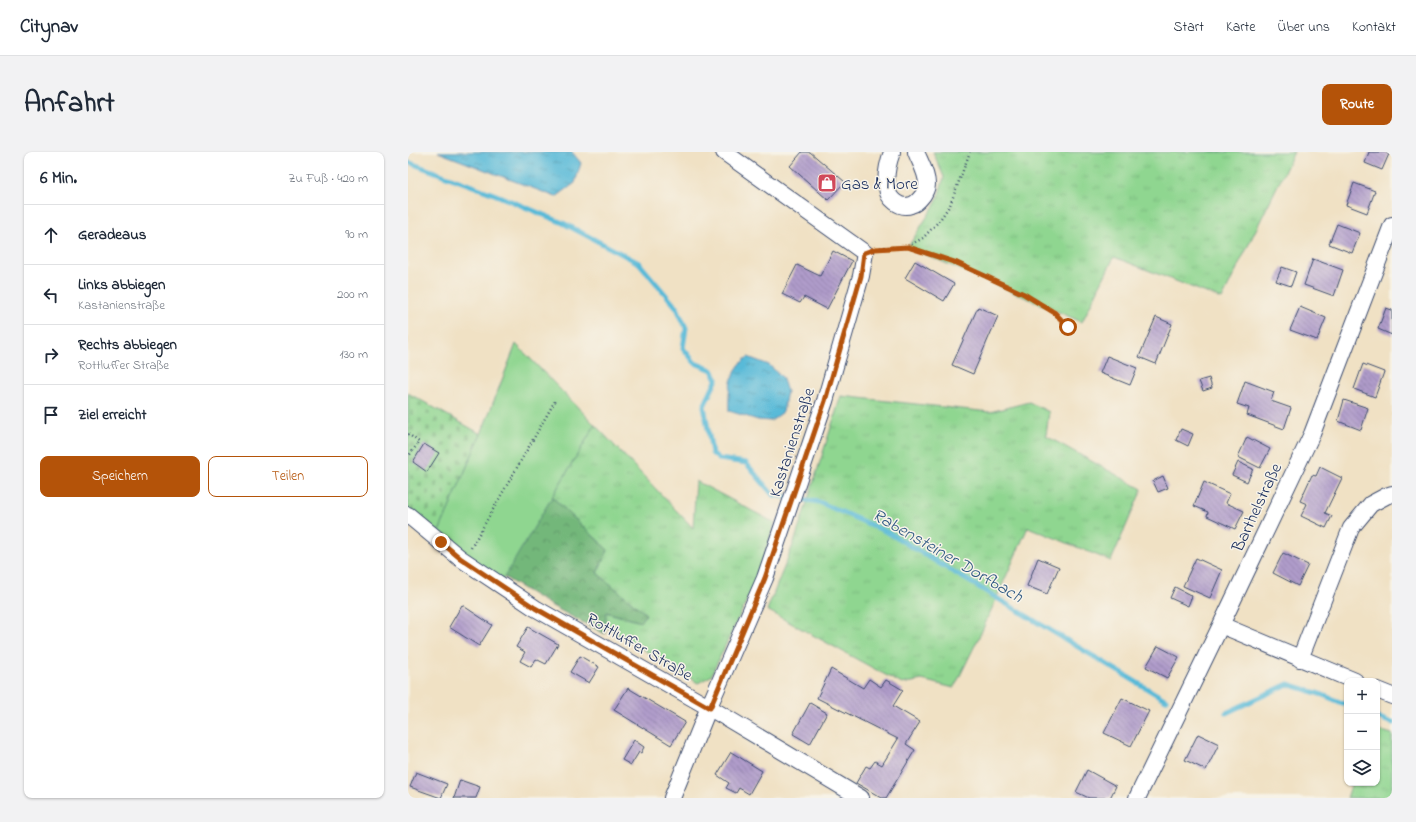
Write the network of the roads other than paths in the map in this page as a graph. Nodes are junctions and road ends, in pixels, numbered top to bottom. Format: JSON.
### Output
{"nodes":[{"id":1,"x":724,"y":152,"type":"edge"},
{"id":2,"x":892,"y":152,"type":"edge"},
{"id":3,"x":916,"y":152,"type":"edge"},
{"id":4,"x":1392,"y":225,"type":"edge"},
{"id":5,"x":1392,"y":494,"type":"edge"},
{"id":6,"x":408,"y":515,"type":"edge"},
{"id":7,"x":1221,"y":625,"type":"junction"},
{"id":8,"x":1300,"y":658,"type":"junction"},
{"id":9,"x":1348,"y":678,"type":"edge"},
{"id":10,"x":1380,"y":691,"type":"edge"},
{"id":11,"x":1392,"y":696,"type":"edge"},
{"id":12,"x":710,"y":708,"type":"junction"},
{"id":13,"x":672,"y":798,"type":"edge"},
{"id":14,"x":861,"y":798,"type":"edge"},
{"id":15,"x":1137,"y":798,"type":"edge"}],
"edges":[{"from":1,"to":12,"type":"street","name":"Kastanienstraße"},
{"from":2,"to":3,"type":"street"},
{"from":4,"to":7,"type":"street","name":"Barthelstraße"},
{"from":5,"to":8,"type":"street"},
{"from":6,"to":12,"type":"street","name":"Rottluffer Straße"},
{"from":7,"to":8,"type":"street"},
{"from":7,"to":15,"type":"street","name":"Barthelstraße"},
{"from":8,"to":9,"type":"street"},
{"from":10,"to":11,"type":"street"},
{"from":12,"to":13,"type":"street","name":"Kastanienstraße"},
{"from":12,"to":14,"type":"street","name":"Rottluffer Straße"}]}
